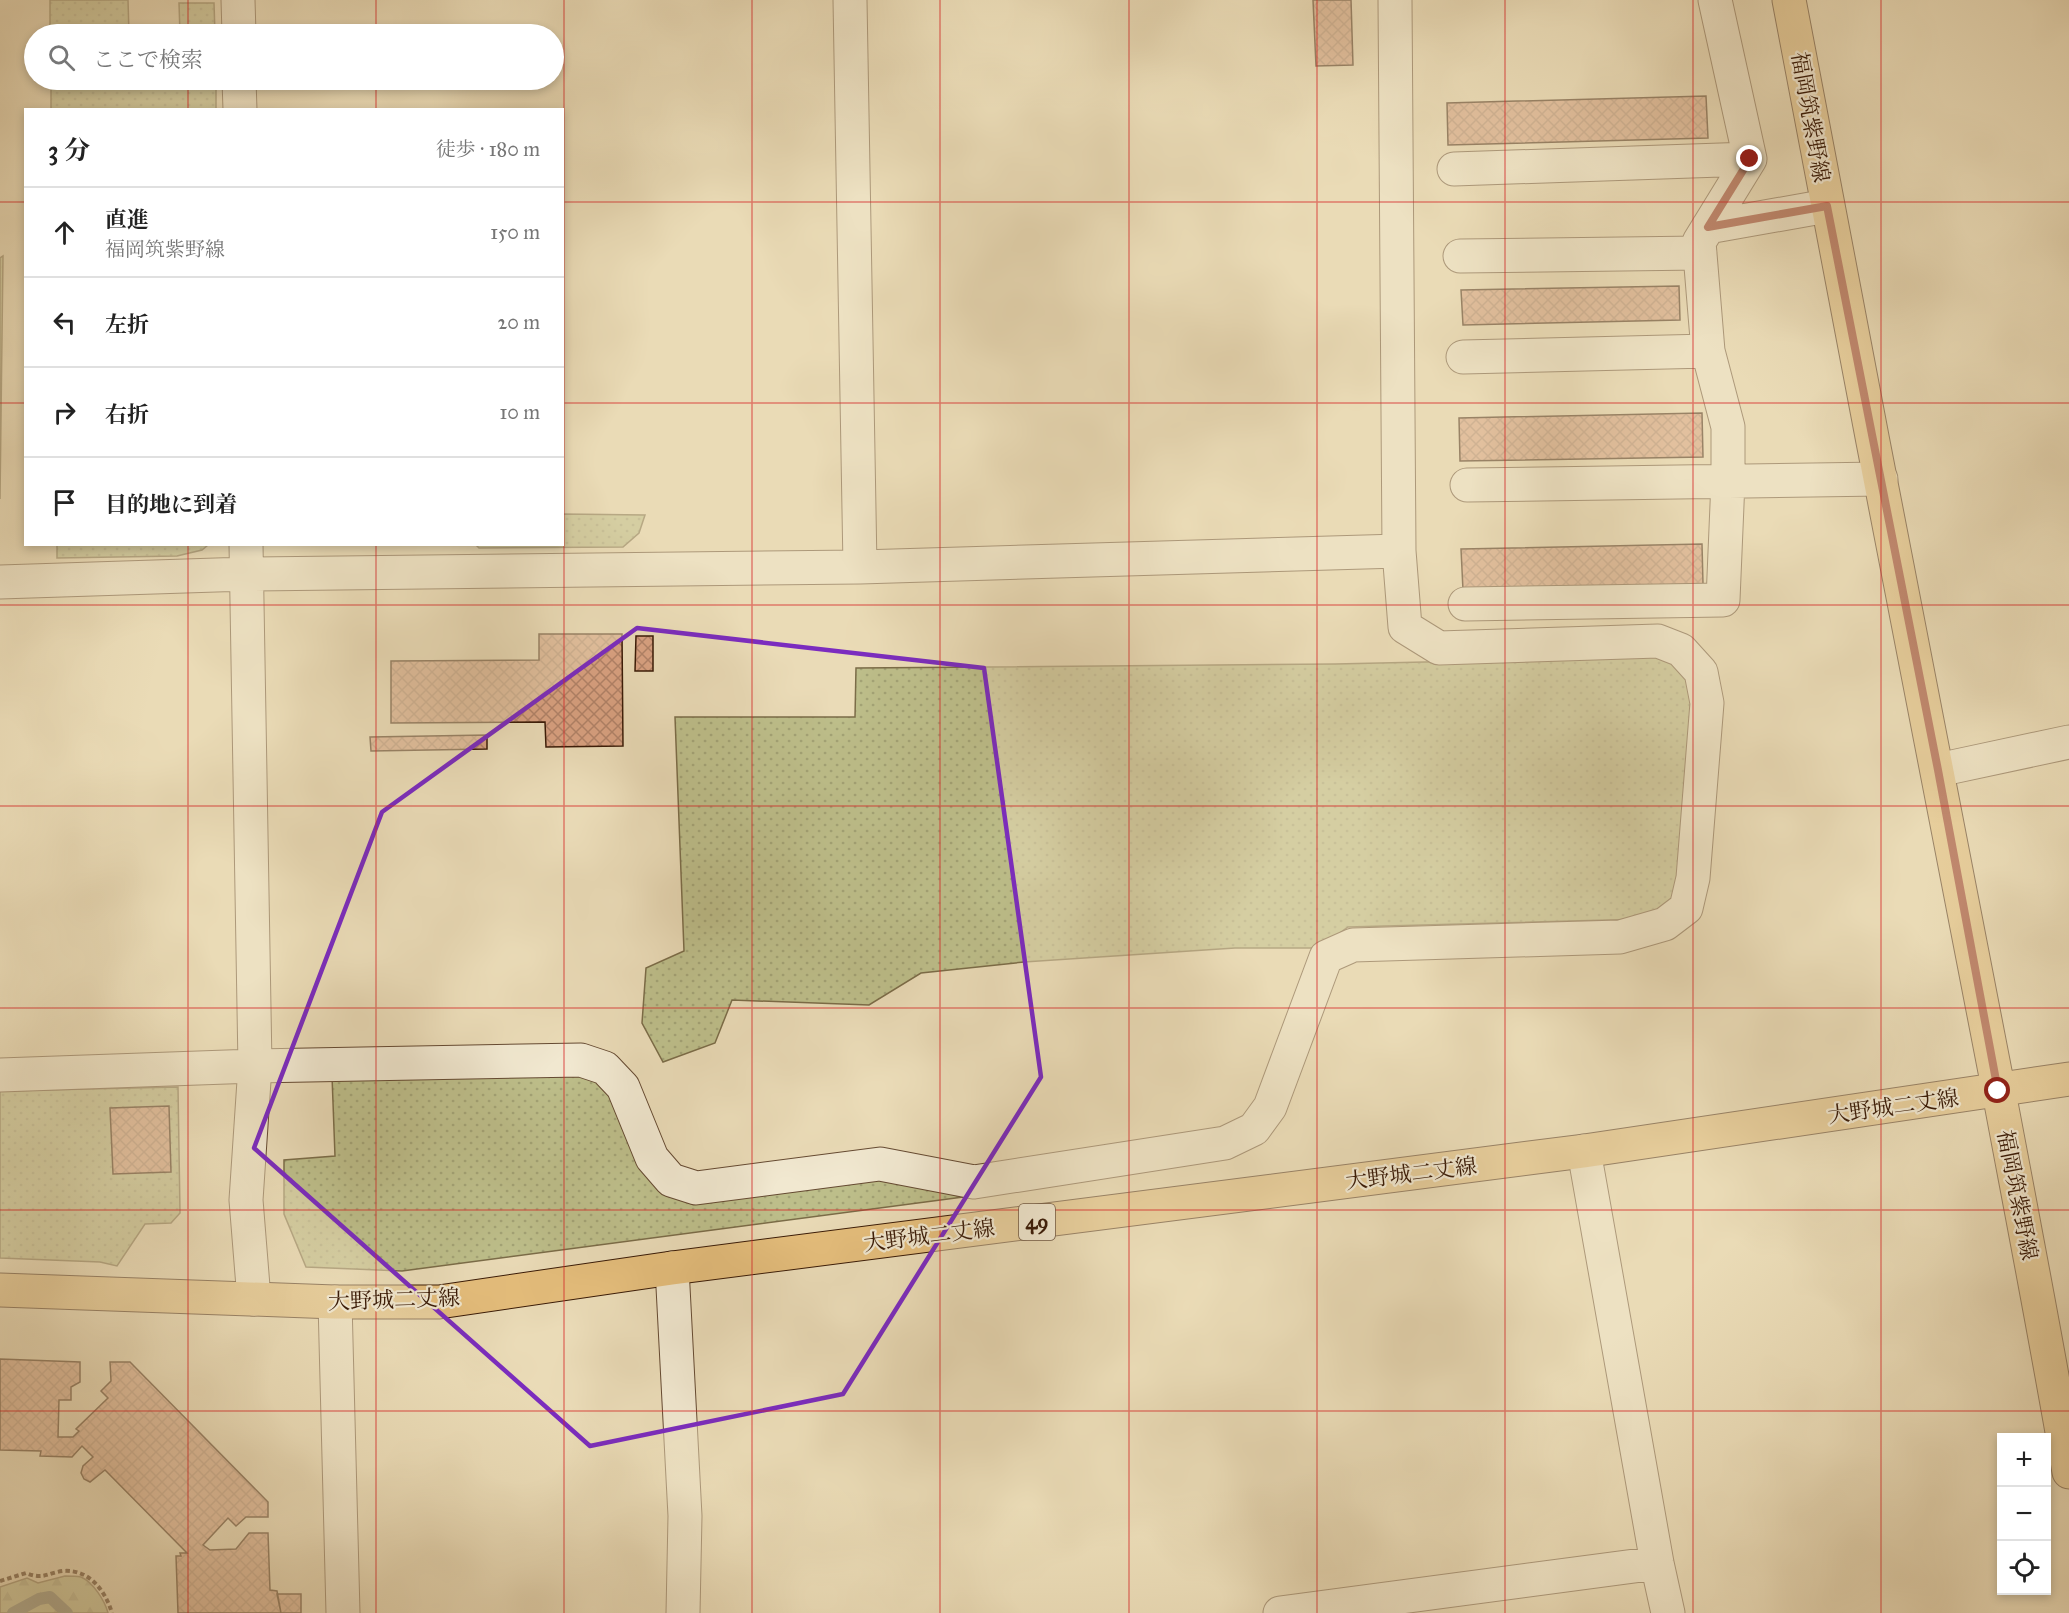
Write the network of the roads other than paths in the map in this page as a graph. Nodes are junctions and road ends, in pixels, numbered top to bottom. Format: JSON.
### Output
{"nodes":[{"id":1,"x":238,"y":0,"type":"edge"},
{"id":2,"x":850,"y":0,"type":"edge"},
{"id":3,"x":1395,"y":0,"type":"edge"},
{"id":4,"x":1715,"y":0,"type":"edge"},
{"id":5,"x":1789,"y":0,"type":"edge"},
{"id":6,"x":239,"y":24,"type":"edge"},
{"id":7,"x":239,"y":90,"type":"edge"},
{"id":8,"x":240,"y":108,"type":"edge"},
{"id":9,"x":1750,"y":159,"type":"junction"},
{"id":10,"x":1454,"y":169,"type":"dead end"},
{"id":11,"x":1827,"y":206,"type":"junction"},
{"id":12,"x":1704,"y":240,"type":"junction"},
{"id":13,"x":1460,"y":256,"type":"dead end"},
{"id":14,"x":1708,"y":351,"type":"junction"},
{"id":15,"x":1463,"y":357,"type":"dead end"},
{"id":16,"x":1881,"y":479,"type":"junction"},
{"id":17,"x":1728,"y":481,"type":"junction"},
{"id":18,"x":1467,"y":485,"type":"dead end"},
{"id":19,"x":1399,"y":550,"type":"junction"},
{"id":20,"x":246,"y":559,"type":"edge"},
{"id":21,"x":860,"y":567,"type":"junction"},
{"id":22,"x":0,"y":582,"type":"edge"},
{"id":23,"x":1465,"y":604,"type":"dead end"},
{"id":24,"x":2069,"y":742,"type":"edge"},
{"id":25,"x":1938,"y":770,"type":"junction"},
{"id":26,"x":255,"y":1066,"type":"junction"},
{"id":27,"x":0,"y":1075,"type":"edge"},
{"id":28,"x":2069,"y":1079,"type":"edge"},
{"id":29,"x":1998,"y":1091,"type":"junction"},
{"id":30,"x":1584,"y":1151,"type":"junction"},
{"id":31,"x":672,"y":1268,"type":"junction"},
{"id":32,"x":0,"y":1290,"type":"edge"},
{"id":33,"x":254,"y":1299,"type":"junction"},
{"id":34,"x":335,"y":1302,"type":"junction"},
{"id":35,"x":2069,"y":1472,"type":"edge"},
{"id":36,"x":1657,"y":1563,"type":"junction"},
{"id":37,"x":343,"y":1613,"type":"edge"},
{"id":38,"x":684,"y":1613,"type":"edge"},
{"id":39,"x":1280,"y":1613,"type":"edge"},
{"id":40,"x":1668,"y":1613,"type":"edge"}],
"edges":[{"from":1,"to":6,"type":"street"},
{"from":2,"to":21,"type":"street"},
{"from":3,"to":19,"type":"street"},
{"from":4,"to":9,"type":"street"},
{"from":5,"to":11,"type":"main road","name":"福岡筑紫野線"},
{"from":7,"to":8,"type":"street"},
{"from":9,"to":10,"type":"street"},
{"from":9,"to":12,"type":"street"},
{"from":11,"to":12,"type":"street"},
{"from":11,"to":16,"type":"main road","name":"福岡筑紫野線"},
{"from":12,"to":13,"type":"street"},
{"from":12,"to":14,"type":"street"},
{"from":14,"to":15,"type":"street"},
{"from":14,"to":17,"type":"street"},
{"from":16,"to":17,"type":"street"},
{"from":16,"to":25,"type":"main road","name":"福岡筑紫野線"},
{"from":17,"to":18,"type":"street"},
{"from":17,"to":23,"type":"street"},
{"from":19,"to":21,"type":"street"},
{"from":19,"to":26,"type":"street"},
{"from":20,"to":21,"type":"street"},
{"from":20,"to":22,"type":"street"},
{"from":20,"to":26,"type":"street"},
{"from":24,"to":25,"type":"street"},
{"from":25,"to":29,"type":"main road","name":"福岡筑紫野線"},
{"from":26,"to":27,"type":"street"},
{"from":26,"to":33,"type":"street"},
{"from":28,"to":29,"type":"main road","name":"大野城二丈線","number":"49"},
{"from":29,"to":30,"type":"main road","name":"大野城二丈線","number":"49"},
{"from":29,"to":35,"type":"main road","name":"福岡筑紫野線"},
{"from":30,"to":31,"type":"main road","name":"大野城二丈線","number":"49"},
{"from":30,"to":36,"type":"street"},
{"from":31,"to":34,"type":"main road","name":"大野城二丈線","number":"49"},
{"from":31,"to":38,"type":"street"},
{"from":32,"to":33,"type":"main road","name":"大野城二丈線","number":"49"},
{"from":33,"to":34,"type":"main road","name":"大野城二丈線","number":"49"},
{"from":34,"to":37,"type":"street"},
{"from":36,"to":39,"type":"street"},
{"from":36,"to":40,"type":"street"}]}
